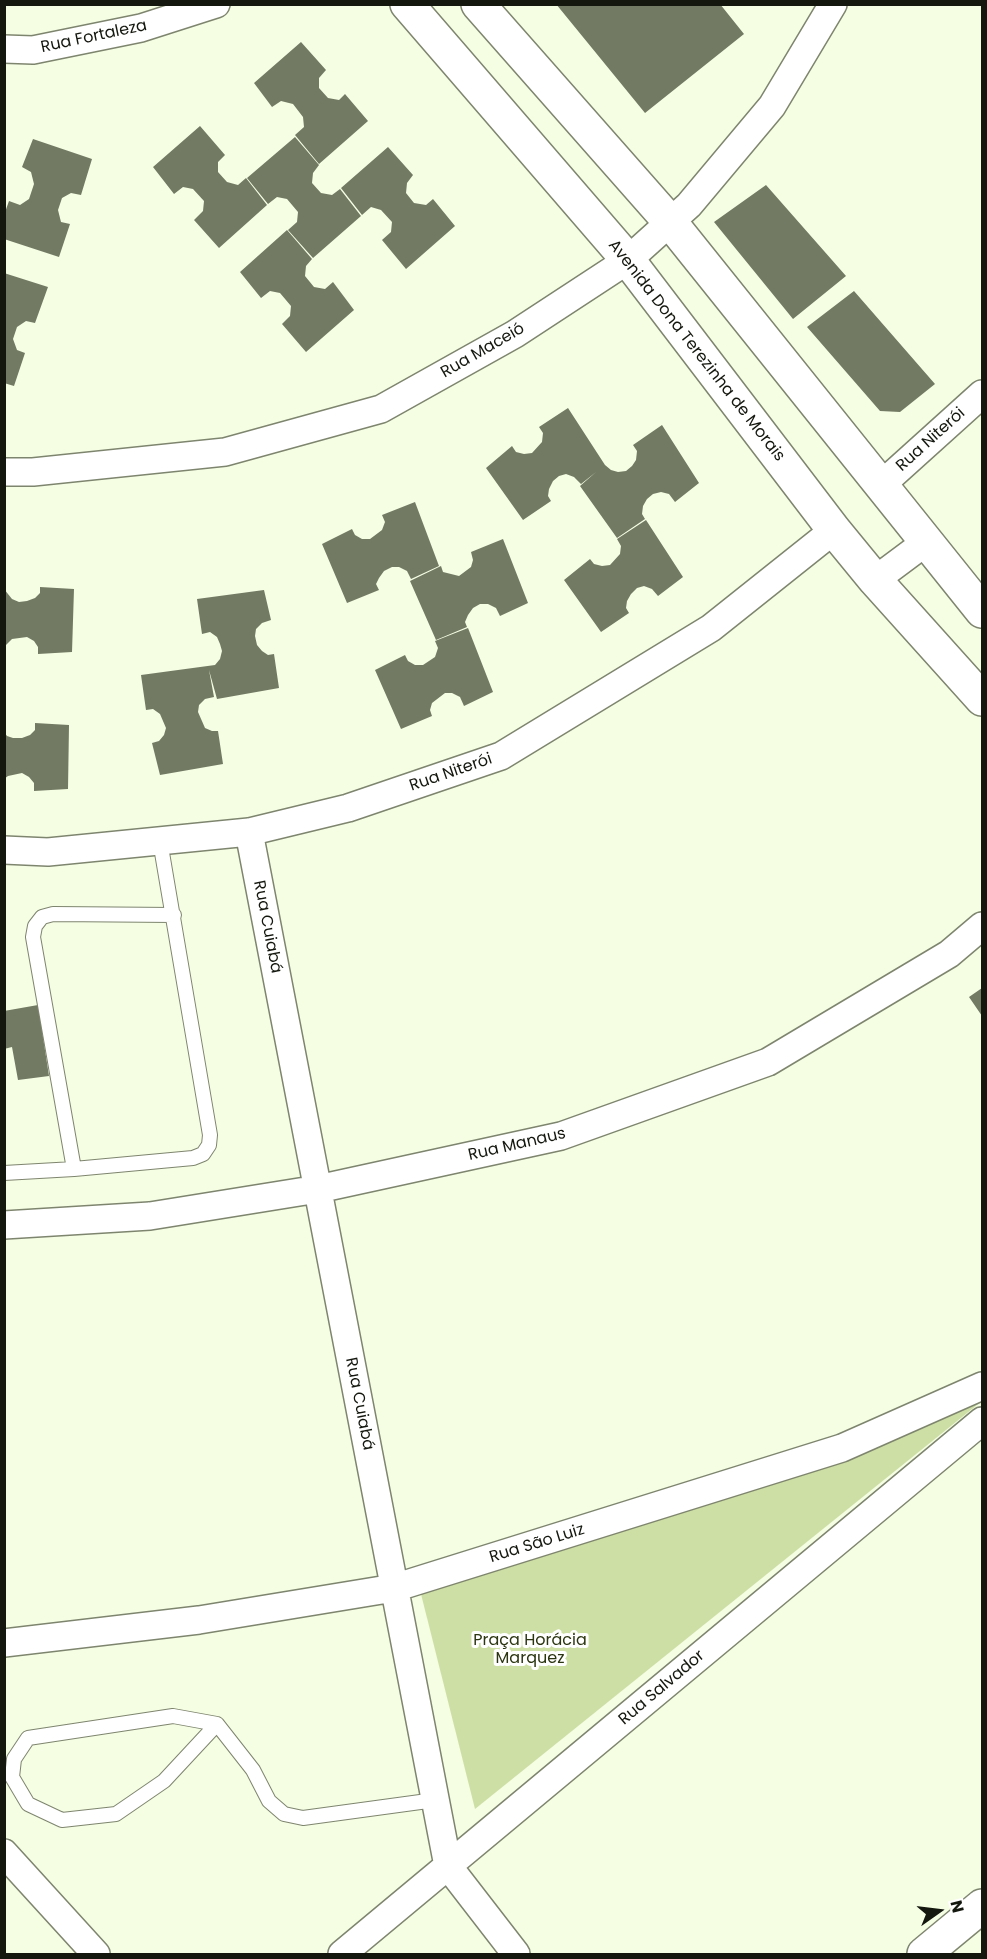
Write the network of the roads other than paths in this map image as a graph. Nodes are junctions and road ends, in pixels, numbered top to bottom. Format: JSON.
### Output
{"nodes":[{"id":1,"x":216,"y":4,"type":"edge"},
{"id":2,"x":407,"y":4,"type":"edge"},
{"id":3,"x":478,"y":4,"type":"edge"},
{"id":4,"x":833,"y":4,"type":"edge"},
{"id":5,"x":4,"y":49,"type":"edge"},
{"id":6,"x":671,"y":223,"type":"junction"},
{"id":7,"x":628,"y":260,"type":"junction"},
{"id":8,"x":982,"y":394,"type":"edge"},
{"id":9,"x":4,"y":472,"type":"edge"},
{"id":10,"x":880,"y":486,"type":"junction"},
{"id":11,"x":834,"y":530,"type":"junction"},
{"id":12,"x":926,"y":542,"type":"junction"},
{"id":13,"x":875,"y":580,"type":"junction"},
{"id":14,"x":982,"y":611,"type":"edge"},
{"id":15,"x":982,"y":699,"type":"edge"},
{"id":16,"x":249,"y":832,"type":"junction"},
{"id":17,"x":160,"y":841,"type":"junction"},
{"id":18,"x":4,"y":850,"type":"edge"},
{"id":19,"x":174,"y":915,"type":"junction"},
{"id":20,"x":982,"y":926,"type":"edge"},
{"id":21,"x":74,"y":1169,"type":"junction"},
{"id":22,"x":4,"y":1173,"type":"edge"},
{"id":23,"x":318,"y":1189,"type":"junction"},
{"id":24,"x":4,"y":1225,"type":"edge"},
{"id":25,"x":982,"y":1386,"type":"edge"},
{"id":26,"x":982,"y":1421,"type":"edge"},
{"id":27,"x":394,"y":1588,"type":"junction"},
{"id":28,"x":4,"y":1625,"type":"edge"},
{"id":29,"x":74,"y":1634,"type":"junction"},
{"id":30,"x":4,"y":1643,"type":"edge"},
{"id":31,"x":217,"y":1724,"type":"junction"},
{"id":32,"x":435,"y":1800,"type":"junction"},
{"id":33,"x":4,"y":1853,"type":"edge"},
{"id":34,"x":448,"y":1866,"type":"junction"},
{"id":35,"x":982,"y":1906,"type":"edge"},
{"id":36,"x":96,"y":1954,"type":"edge"},
{"id":37,"x":342,"y":1954,"type":"edge"},
{"id":38,"x":516,"y":1954,"type":"edge"},
{"id":39,"x":924,"y":1954,"type":"edge"}],
"edges":[{"from":1,"to":5,"type":"street","name":"Rua Fortaleza"},
{"from":2,"to":7,"type":"main road","name":"Avenida Dona Terezinha de Morais"},
{"from":3,"to":6,"type":"main road"},
{"from":4,"to":6,"type":"street","name":"Rua Maceió"},
{"from":6,"to":7,"type":"street","name":"Rua Maceió"},
{"from":6,"to":10,"type":"main road"},
{"from":7,"to":9,"type":"street","name":"Rua Maceió"},
{"from":7,"to":11,"type":"main road","name":"Avenida Dona Terezinha de Morais"},
{"from":8,"to":10,"type":"street","name":"Rua Niterói"},
{"from":10,"to":12,"type":"main road"},
{"from":11,"to":13,"type":"main road","name":"Avenida Dona Terezinha de Morais"},
{"from":11,"to":16,"type":"street","name":"Rua Niterói"},
{"from":12,"to":13,"type":"street"},
{"from":12,"to":14,"type":"main road"},
{"from":13,"to":15,"type":"main road","name":"Avenida Dona Terezinha de Morais"},
{"from":16,"to":17,"type":"street","name":"Rua Niterói"},
{"from":16,"to":23,"type":"street","name":"Rua Cuiabá"},
{"from":17,"to":18,"type":"street","name":"Rua Niterói"},
{"from":17,"to":19,"type":"lane"},
{"from":19,"to":21,"type":"lane"},
{"from":19,"to":21,"type":"lane"},
{"from":20,"to":23,"type":"street","name":"Rua Manaus"},
{"from":21,"to":22,"type":"lane"},
{"from":23,"to":24,"type":"street","name":"Rua Manaus"},
{"from":23,"to":27,"type":"street","name":"Rua Cuiabá"},
{"from":25,"to":27,"type":"street","name":"Rua São Luiz"},
{"from":26,"to":34,"type":"street","name":"Rua Salvador"},
{"from":27,"to":29,"type":"street","name":"Rua São Luiz"},
{"from":27,"to":32,"type":"street","name":"Rua Cuiabá"},
{"from":28,"to":29,"type":"street","name":"Rua São Luiz"},
{"from":29,"to":30,"type":"street","name":"Rua São Luiz"},
{"from":31,"to":31,"type":"lane"},
{"from":31,"to":32,"type":"lane"},
{"from":32,"to":34,"type":"street","name":"Rua Cuiabá"},
{"from":33,"to":36,"type":"street"},
{"from":34,"to":37,"type":"street","name":"Rua Salvador"},
{"from":34,"to":38,"type":"street","name":"Rua Cuiabá"},
{"from":35,"to":39,"type":"main road"}]}
